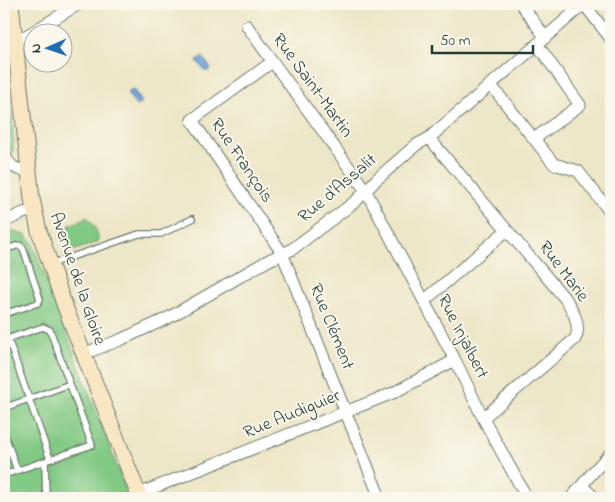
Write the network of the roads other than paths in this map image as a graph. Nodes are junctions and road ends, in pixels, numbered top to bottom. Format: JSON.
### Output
{"nodes":[{"id":1,"x":11,"y":4,"type":"edge"},
{"id":2,"x":79,"y":4,"type":"edge"},
{"id":3,"x":521,"y":4,"type":"edge"},
{"id":4,"x":584,"y":4,"type":"edge"},
{"id":5,"x":247,"y":26,"type":"dead end"},
{"id":6,"x":16,"y":38,"type":"junction"},
{"id":7,"x":611,"y":39,"type":"edge"},
{"id":8,"x":541,"y":41,"type":"junction"},
{"id":9,"x":272,"y":62,"type":"junction"},
{"id":10,"x":490,"y":84,"type":"junction"},
{"id":11,"x":429,"y":138,"type":"junction"},
{"id":12,"x":534,"y":139,"type":"junction"},
{"id":13,"x":4,"y":155,"type":"edge"},
{"id":14,"x":29,"y":170,"type":"junction"},
{"id":15,"x":366,"y":191,"type":"junction"},
{"id":16,"x":34,"y":210,"type":"junction"},
{"id":17,"x":611,"y":212,"type":"edge"},
{"id":18,"x":192,"y":219,"type":"dead end"},
{"id":19,"x":4,"y":222,"type":"edge"},
{"id":20,"x":507,"y":230,"type":"junction"},
{"id":21,"x":4,"y":250,"type":"edge"},
{"id":22,"x":282,"y":254,"type":"junction"},
{"id":23,"x":50,"y":265,"type":"junction"},
{"id":24,"x":424,"y":301,"type":"junction"},
{"id":25,"x":4,"y":314,"type":"edge"},
{"id":26,"x":6,"y":340,"type":"edge"},
{"id":27,"x":83,"y":354,"type":"junction"},
{"id":28,"x":455,"y":360,"type":"junction"},
{"id":29,"x":70,"y":384,"type":"junction"},
{"id":30,"x":29,"y":399,"type":"junction"},
{"id":31,"x":4,"y":408,"type":"edge"},
{"id":32,"x":346,"y":412,"type":"junction"},
{"id":33,"x":483,"y":418,"type":"junction"},
{"id":34,"x":4,"y":433,"type":"edge"},
{"id":35,"x":611,"y":454,"type":"edge"},
{"id":36,"x":47,"y":460,"type":"junction"},
{"id":37,"x":17,"y":470,"type":"junction"},
{"id":38,"x":4,"y":475,"type":"edge"},
{"id":39,"x":582,"y":486,"type":"junction"},
{"id":40,"x":139,"y":496,"type":"edge"},
{"id":41,"x":46,"y":498,"type":"edge"},
{"id":42,"x":380,"y":498,"type":"edge"},
{"id":43,"x":527,"y":498,"type":"edge"},
{"id":44,"x":571,"y":498,"type":"edge"},
{"id":45,"x":595,"y":498,"type":"edge"}],
"edges":[{"from":1,"to":6,"type":"street","name":"Avenue de la Gloire"},
{"from":2,"to":6,"type":"street"},
{"from":3,"to":8,"type":"street"},
{"from":4,"to":7,"type":"street"},
{"from":4,"to":8,"type":"street","name":"Rue d'Assalit"},
{"from":5,"to":9,"type":"street","name":"Rue Saint-Martin"},
{"from":6,"to":14,"type":"street","name":"Avenue de la Gloire"},
{"from":8,"to":10,"type":"street","name":"Rue d'Assalit"},
{"from":8,"to":12,"type":"street"},
{"from":9,"to":15,"type":"street","name":"Rue Saint-Martin"},
{"from":9,"to":22,"type":"street","name":"Rue François"},
{"from":10,"to":11,"type":"street","name":"Rue d'Assalit"},
{"from":10,"to":12,"type":"street"},
{"from":11,"to":15,"type":"street","name":"Rue d'Assalit"},
{"from":11,"to":20,"type":"street","name":"Rue Marie"},
{"from":12,"to":17,"type":"street"},
{"from":13,"to":14,"type":"street"},
{"from":14,"to":16,"type":"street","name":"Avenue de la Gloire"},
{"from":15,"to":22,"type":"street","name":"Rue d'Assalit"},
{"from":15,"to":24,"type":"street","name":"Rue Injalbert"},
{"from":16,"to":19,"type":"street"},
{"from":16,"to":23,"type":"street","name":"Avenue de la Gloire"},
{"from":18,"to":23,"type":"lane"},
{"from":20,"to":24,"type":"street"},
{"from":20,"to":33,"type":"street","name":"Rue Marie"},
{"from":21,"to":25,"type":"lane"},
{"from":22,"to":27,"type":"street","name":"Rue d'Assalit"},
{"from":22,"to":32,"type":"street","name":"Rue Clément"},
{"from":23,"to":27,"type":"street","name":"Avenue de la Gloire"},
{"from":24,"to":28,"type":"street","name":"Rue Injalbert"},
{"from":26,"to":29,"type":"lane"},
{"from":26,"to":30,"type":"lane"},
{"from":27,"to":40,"type":"street","name":"Avenue de la Gloire"},
{"from":28,"to":32,"type":"street","name":"Rue Audiguier"},
{"from":28,"to":33,"type":"street","name":"Rue Injalbert"},
{"from":29,"to":30,"type":"lane"},
{"from":29,"to":36,"type":"lane"},
{"from":30,"to":31,"type":"lane"},
{"from":30,"to":36,"type":"lane"},
{"from":32,"to":40,"type":"street","name":"Rue Audiguier"},
{"from":32,"to":42,"type":"street","name":"Rue Clément"},
{"from":33,"to":43,"type":"street","name":"Rue Injalbert"},
{"from":34,"to":37,"type":"lane"},
{"from":35,"to":39,"type":"street"},
{"from":36,"to":37,"type":"lane"},
{"from":36,"to":41,"type":"lane"},
{"from":37,"to":38,"type":"lane"},
{"from":39,"to":44,"type":"street"},
{"from":39,"to":45,"type":"street"}]}
